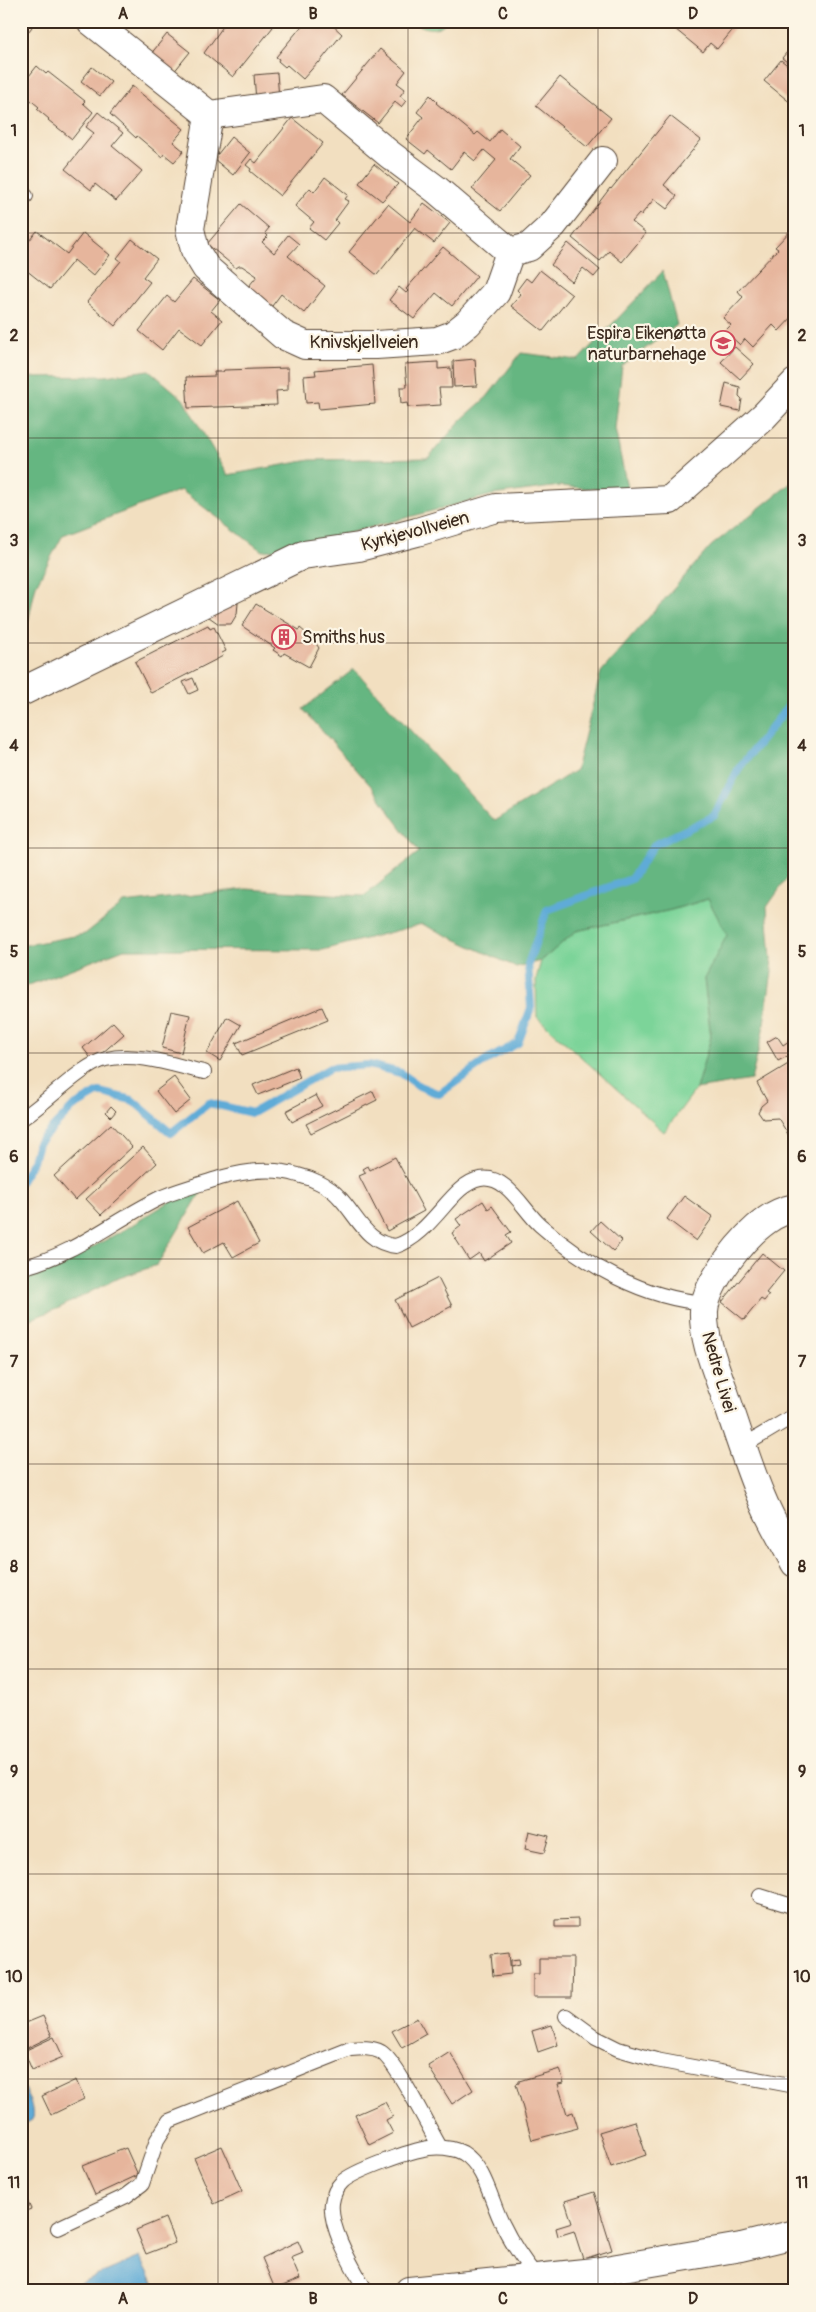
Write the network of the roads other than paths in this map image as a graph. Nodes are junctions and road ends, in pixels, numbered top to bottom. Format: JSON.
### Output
{"nodes":[{"id":1,"x":91,"y":21,"type":"edge"},
{"id":2,"x":209,"y":115,"type":"junction"},
{"id":3,"x":603,"y":161,"type":"dead end"},
{"id":4,"x":510,"y":252,"type":"junction"},
{"id":5,"x":795,"y":383,"type":"edge"},
{"id":6,"x":21,"y":692,"type":"edge"},
{"id":7,"x":204,"y":1072,"type":"dead end"},
{"id":8,"x":21,"y":1119,"type":"edge"},
{"id":9,"x":795,"y":1208,"type":"edge"},
{"id":10,"x":21,"y":1268,"type":"edge"},
{"id":11,"x":705,"y":1303,"type":"junction"},
{"id":12,"x":795,"y":1415,"type":"edge"},
{"id":13,"x":742,"y":1446,"type":"junction"},
{"id":14,"x":795,"y":1563,"type":"edge"},
{"id":15,"x":760,"y":1896,"type":"dead end"},
{"id":16,"x":795,"y":1907,"type":"edge"},
{"id":17,"x":566,"y":2016,"type":"dead end"},
{"id":18,"x":795,"y":2086,"type":"edge"},
{"id":19,"x":440,"y":2147,"type":"junction"},
{"id":20,"x":58,"y":2228,"type":"dead end"},
{"id":21,"x":795,"y":2234,"type":"edge"},
{"id":22,"x":536,"y":2276,"type":"junction"},
{"id":23,"x":366,"y":2291,"type":"edge"},
{"id":24,"x":409,"y":2291,"type":"edge"}],
"edges":[{"from":1,"to":2,"type":"street"},
{"from":2,"to":4,"type":"street"},
{"from":2,"to":4,"type":"street","name":"Knivskjellveien"},
{"from":3,"to":4,"type":"street"},
{"from":5,"to":6,"type":"street","name":"Kyrkjevollveien"},
{"from":7,"to":8,"type":"lane"},
{"from":9,"to":11,"type":"street","name":"Nedre Livei"},
{"from":10,"to":11,"type":"lane"},
{"from":11,"to":13,"type":"street","name":"Nedre Livei"},
{"from":12,"to":13,"type":"lane"},
{"from":13,"to":14,"type":"street","name":"Nedre Livei"},
{"from":15,"to":16,"type":"lane"},
{"from":17,"to":18,"type":"lane"},
{"from":19,"to":20,"type":"lane"},
{"from":19,"to":22,"type":"lane"},
{"from":19,"to":23,"type":"lane"},
{"from":21,"to":22,"type":"street"},
{"from":22,"to":24,"type":"street"}]}
